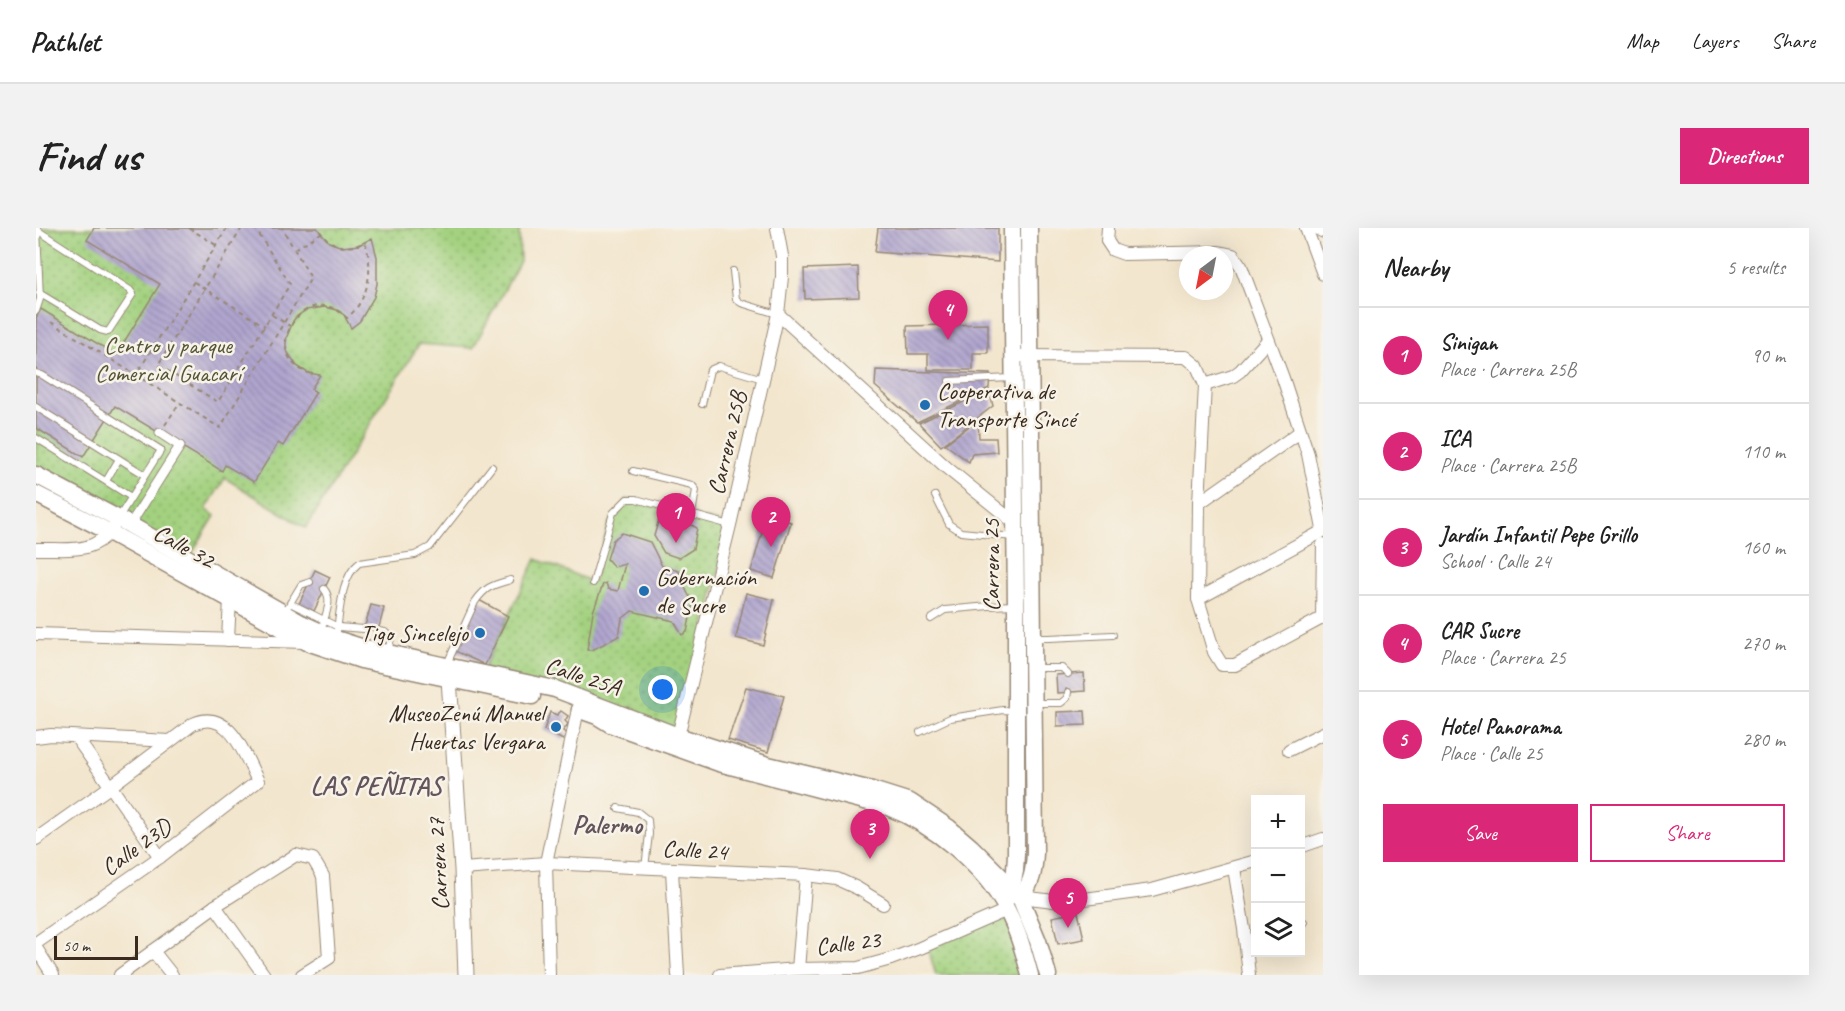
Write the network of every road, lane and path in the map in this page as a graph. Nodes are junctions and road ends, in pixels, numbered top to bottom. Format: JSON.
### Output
{"nodes":[{"id":1,"x":189,"y":228,"type":"edge"},
{"id":2,"x":226,"y":228,"type":"edge"},
{"id":3,"x":242,"y":228,"type":"edge"},
{"id":4,"x":255,"y":228,"type":"edge"},
{"id":5,"x":282,"y":228,"type":"edge"},
{"id":6,"x":317,"y":228,"type":"edge"},
{"id":7,"x":777,"y":228,"type":"edge"},
{"id":8,"x":1012,"y":228,"type":"edge"},
{"id":9,"x":1029,"y":228,"type":"edge"},
{"id":10,"x":1108,"y":228,"type":"edge"},
{"id":11,"x":1306,"y":228,"type":"edge"},
{"id":12,"x":37,"y":229,"type":"edge"},
{"id":13,"x":321,"y":233,"type":"junction"},
{"id":14,"x":216,"y":244,"type":"junction"},
{"id":15,"x":295,"y":249,"type":"junction"},
{"id":16,"x":733,"y":272,"type":"dead end"},
{"id":17,"x":1323,"y":274,"type":"edge"},
{"id":18,"x":194,"y":282,"type":"junction"},
{"id":19,"x":39,"y":293,"type":"junction"},
{"id":20,"x":36,"y":311,"type":"edge"},
{"id":21,"x":272,"y":314,"type":"junction"},
{"id":22,"x":778,"y":314,"type":"junction"},
{"id":23,"x":51,"y":322,"type":"dead end"},
{"id":24,"x":265,"y":326,"type":"junction"},
{"id":25,"x":290,"y":326,"type":"junction"},
{"id":26,"x":1268,"y":340,"type":"junction"},
{"id":27,"x":1012,"y":356,"type":"junction"},
{"id":28,"x":1030,"y":356,"type":"junction"},
{"id":29,"x":36,"y":373,"type":"edge"},
{"id":30,"x":312,"y":374,"type":"dead end"},
{"id":31,"x":136,"y":375,"type":"junction"},
{"id":32,"x":1012,"y":378,"type":"junction"},
{"id":33,"x":764,"y":379,"type":"junction"},
{"id":34,"x":948,"y":381,"type":"dead end"},
{"id":35,"x":1205,"y":385,"type":"junction"},
{"id":36,"x":180,"y":402,"type":"junction"},
{"id":37,"x":702,"y":404,"type":"dead end"},
{"id":38,"x":36,"y":407,"type":"edge"},
{"id":39,"x":1300,"y":432,"type":"junction"},
{"id":40,"x":160,"y":433,"type":"joint"},
{"id":41,"x":36,"y":438,"type":"edge"},
{"id":42,"x":119,"y":459,"type":"junction"},
{"id":43,"x":492,"y":467,"type":"dead end"},
{"id":44,"x":633,"y":471,"type":"dead end"},
{"id":45,"x":36,"y":475,"type":"edge"},
{"id":46,"x":145,"y":475,"type":"junction"},
{"id":47,"x":106,"y":481,"type":"junction"},
{"id":48,"x":36,"y":494,"type":"edge"},
{"id":49,"x":131,"y":496,"type":"junction"},
{"id":50,"x":934,"y":496,"type":"dead end"},
{"id":51,"x":1199,"y":503,"type":"junction"},
{"id":52,"x":692,"y":514,"type":"junction"},
{"id":53,"x":119,"y":525,"type":"junction"},
{"id":54,"x":730,"y":525,"type":"junction"},
{"id":55,"x":1015,"y":530,"type":"junction"},
{"id":56,"x":1323,"y":530,"type":"edge"},
{"id":57,"x":1323,"y":544,"type":"edge"},
{"id":58,"x":36,"y":549,"type":"edge"},
{"id":59,"x":510,"y":580,"type":"dead end"},
{"id":60,"x":310,"y":582,"type":"dead end"},
{"id":61,"x":592,"y":583,"type":"dead end"},
{"id":62,"x":324,"y":590,"type":"dead end"},
{"id":63,"x":233,"y":592,"type":"junction"},
{"id":64,"x":1198,"y":599,"type":"junction"},
{"id":65,"x":1016,"y":605,"type":"junction"},
{"id":66,"x":287,"y":608,"type":"junction"},
{"id":67,"x":1322,"y":618,"type":"edge"},
{"id":68,"x":931,"y":620,"type":"dead end"},
{"id":69,"x":364,"y":629,"type":"dead end"},
{"id":70,"x":378,"y":631,"type":"dead end"},
{"id":71,"x":325,"y":633,"type":"junction"},
{"id":72,"x":36,"y":634,"type":"edge"},
{"id":73,"x":1113,"y":635,"type":"dead end"},
{"id":74,"x":1033,"y":638,"type":"junction"},
{"id":75,"x":228,"y":640,"type":"junction"},
{"id":76,"x":388,"y":653,"type":"junction"},
{"id":77,"x":1033,"y":668,"type":"junction"},
{"id":78,"x":447,"y":673,"type":"junction"},
{"id":79,"x":1068,"y":674,"type":"dead end"},
{"id":80,"x":1068,"y":692,"type":"dead end"},
{"id":81,"x":1033,"y":703,"type":"junction"},
{"id":82,"x":578,"y":709,"type":"junction"},
{"id":83,"x":1016,"y":711,"type":"junction"},
{"id":84,"x":597,"y":716,"type":"junction"},
{"id":85,"x":920,"y":732,"type":"dead end"},
{"id":86,"x":1323,"y":733,"type":"edge"},
{"id":87,"x":678,"y":736,"type":"junction"},
{"id":88,"x":36,"y":737,"type":"edge"},
{"id":89,"x":76,"y":737,"type":"junction"},
{"id":90,"x":170,"y":741,"type":"junction"},
{"id":91,"x":1289,"y":750,"type":"dead end"},
{"id":92,"x":111,"y":786,"type":"junction"},
{"id":93,"x":618,"y":808,"type":"dead end"},
{"id":94,"x":36,"y":839,"type":"edge"},
{"id":95,"x":1323,"y":840,"type":"edge"},
{"id":96,"x":1305,"y":845,"type":"edge"},
{"id":97,"x":160,"y":857,"type":"junction"},
{"id":98,"x":546,"y":863,"type":"junction"},
{"id":99,"x":1251,"y":863,"type":"edge"},
{"id":100,"x":645,"y":868,"type":"junction"},
{"id":101,"x":1234,"y":868,"type":"junction"},
{"id":102,"x":462,"y":869,"type":"junction"},
{"id":103,"x":672,"y":870,"type":"junction"},
{"id":104,"x":806,"y":875,"type":"junction"},
{"id":105,"x":990,"y":885,"type":"junction"},
{"id":106,"x":1014,"y":892,"type":"junction"},
{"id":107,"x":883,"y":904,"type":"dead end"},
{"id":108,"x":215,"y":906,"type":"junction"},
{"id":109,"x":1007,"y":910,"type":"junction"},
{"id":110,"x":1250,"y":929,"type":"edge"},
{"id":111,"x":36,"y":945,"type":"edge"},
{"id":112,"x":153,"y":951,"type":"junction"},
{"id":113,"x":798,"y":969,"type":"junction"},
{"id":114,"x":816,"y":972,"type":"edge"},
{"id":115,"x":53,"y":975,"type":"edge"},
{"id":116,"x":120,"y":975,"type":"edge"},
{"id":117,"x":172,"y":975,"type":"edge"},
{"id":118,"x":264,"y":975,"type":"edge"},
{"id":119,"x":302,"y":975,"type":"edge"},
{"id":120,"x":466,"y":975,"type":"edge"},
{"id":121,"x":549,"y":975,"type":"edge"},
{"id":122,"x":678,"y":975,"type":"edge"},
{"id":123,"x":720,"y":975,"type":"edge"},
{"id":124,"x":1030,"y":975,"type":"edge"},
{"id":125,"x":1048,"y":975,"type":"edge"},
{"id":126,"x":1249,"y":975,"type":"edge"}],
"edges":[{"from":1,"to":14,"type":"path"},
{"from":2,"to":14,"type":"path"},
{"from":3,"to":24,"type":"path"},
{"from":4,"to":21,"type":"path"},
{"from":5,"to":15,"type":"path"},
{"from":6,"to":13,"type":"path"},
{"from":7,"to":22,"type":"street","name":"Carrera 25B"},
{"from":8,"to":27,"type":"main road","name":"Carrera 25"},
{"from":9,"to":28,"type":"main road","name":"Carrera 25"},
{"from":10,"to":26,"type":"street"},
{"from":11,"to":17,"type":"street"},
{"from":12,"to":19,"type":"lane"},
{"from":12,"to":19,"type":"lane"},
{"from":13,"to":15,"type":"path"},
{"from":13,"to":25,"type":"path"},
{"from":14,"to":18,"type":"path"},
{"from":15,"to":36,"type":"path"},
{"from":16,"to":22,"type":"lane"},
{"from":18,"to":24,"type":"path"},
{"from":18,"to":31,"type":"path"},
{"from":19,"to":20,"type":"lane"},
{"from":21,"to":24,"type":"path"},
{"from":21,"to":25,"type":"path"},
{"from":22,"to":33,"type":"street","name":"Carrera 25B"},
{"from":22,"to":55,"type":"street"},
{"from":23,"to":31,"type":"path"},
{"from":25,"to":30,"type":"path"},
{"from":26,"to":35,"type":"street"},
{"from":26,"to":39,"type":"street"},
{"from":27,"to":28,"type":"street"},
{"from":27,"to":32,"type":"main road","name":"Carrera 25"},
{"from":28,"to":35,"type":"street"},
{"from":28,"to":74,"type":"main road","name":"Carrera 25"},
{"from":29,"to":46,"type":"lane"},
{"from":31,"to":36,"type":"path"},
{"from":32,"to":34,"type":"lane"},
{"from":32,"to":55,"type":"main road","name":"Carrera 25"},
{"from":33,"to":37,"type":"lane"},
{"from":33,"to":54,"type":"street","name":"Carrera 25B"},
{"from":35,"to":51,"type":"street"},
{"from":36,"to":40,"type":"path"},
{"from":38,"to":42,"type":"lane"},
{"from":39,"to":51,"type":"street"},
{"from":39,"to":56,"type":"street"},
{"from":40,"to":53,"type":"street"},
{"from":41,"to":47,"type":"lane"},
{"from":42,"to":46,"type":"lane"},
{"from":42,"to":47,"type":"lane"},
{"from":43,"to":71,"type":"lane"},
{"from":44,"to":52,"type":"lane"},
{"from":45,"to":53,"type":"main road","name":"Calle 32"},
{"from":46,"to":49,"type":"lane"},
{"from":47,"to":49,"type":"lane"},
{"from":48,"to":53,"type":"main road","name":"Calle 32"},
{"from":49,"to":53,"type":"lane"},
{"from":50,"to":55,"type":"lane"},
{"from":51,"to":64,"type":"street"},
{"from":52,"to":54,"type":"lane"},
{"from":52,"to":61,"type":"lane"},
{"from":53,"to":58,"type":"street"},
{"from":53,"to":63,"type":"main road","name":"Calle 32"},
{"from":54,"to":87,"type":"street","name":"Carrera 25B"},
{"from":55,"to":65,"type":"main road","name":"Carrera 25"},
{"from":56,"to":64,"type":"street"},
{"from":57,"to":67,"type":"street"},
{"from":59,"to":78,"type":"lane"},
{"from":60,"to":66,"type":"lane"},
{"from":62,"to":71,"type":"lane"},
{"from":63,"to":66,"type":"main road","name":"Calle 25A"},
{"from":63,"to":71,"type":"main road","name":"Calle 32"},
{"from":63,"to":75,"type":"street"},
{"from":64,"to":67,"type":"street"},
{"from":65,"to":68,"type":"lane"},
{"from":65,"to":83,"type":"main road","name":"Carrera 25"},
{"from":66,"to":71,"type":"main road","name":"Calle 25A"},
{"from":69,"to":71,"type":"lane"},
{"from":70,"to":76,"type":"lane"},
{"from":71,"to":75,"type":"street"},
{"from":71,"to":76,"type":"main road","name":"Calle 25A"},
{"from":71,"to":78,"type":"main road","name":"Calle 25A"},
{"from":72,"to":75,"type":"street"},
{"from":73,"to":74,"type":"lane"},
{"from":74,"to":77,"type":"main road","name":"Carrera 25"},
{"from":76,"to":78,"type":"main road","name":"Calle 25A"},
{"from":77,"to":79,"type":"lane"},
{"from":77,"to":81,"type":"main road","name":"Carrera 25"},
{"from":78,"to":82,"type":"main road","name":"Calle 25A"},
{"from":78,"to":87,"type":"main road","name":"Calle 25A"},
{"from":78,"to":102,"type":"street","name":"Carrera 27"},
{"from":80,"to":81,"type":"lane"},
{"from":81,"to":106,"type":"main road","name":"Carrera 25"},
{"from":82,"to":84,"type":"main road","name":"Calle 25A"},
{"from":82,"to":98,"type":"street"},
{"from":83,"to":85,"type":"lane"},
{"from":83,"to":106,"type":"main road","name":"Carrera 25"},
{"from":84,"to":87,"type":"main road"},
{"from":84,"to":105,"type":"main road","name":"Calle 25A"},
{"from":86,"to":91,"type":"street"},
{"from":87,"to":106,"type":"main road","name":"Calle 25A"},
{"from":88,"to":89,"type":"street"},
{"from":89,"to":90,"type":"street"},
{"from":89,"to":92,"type":"street"},
{"from":90,"to":92,"type":"street"},
{"from":90,"to":97,"type":"street","name":"Calle 23D"},
{"from":92,"to":94,"type":"street"},
{"from":92,"to":97,"type":"street"},
{"from":93,"to":100,"type":"lane"},
{"from":95,"to":96,"type":"street"},
{"from":97,"to":111,"type":"street","name":"Calle 23D"},
{"from":98,"to":100,"type":"street","name":"Calle 24"},
{"from":98,"to":102,"type":"street","name":"Calle 24"},
{"from":98,"to":121,"type":"street"},
{"from":99,"to":101,"type":"street"},
{"from":100,"to":103,"type":"street","name":"Calle 24"},
{"from":101,"to":106,"type":"street"},
{"from":101,"to":110,"type":"street"},
{"from":102,"to":120,"type":"street","name":"Carrera 27"},
{"from":103,"to":104,"type":"street","name":"Calle 24"},
{"from":103,"to":122,"type":"street"},
{"from":104,"to":107,"type":"street","name":"Calle 24"},
{"from":104,"to":113,"type":"street"},
{"from":105,"to":106,"type":"main road"},
{"from":105,"to":109,"type":"main road","name":"Calle 25A"},
{"from":106,"to":109,"type":"main road"},
{"from":106,"to":125,"type":"main road"},
{"from":108,"to":112,"type":"street"},
{"from":108,"to":118,"type":"street"},
{"from":108,"to":119,"type":"street"},
{"from":109,"to":114,"type":"street","name":"Calle 23"},
{"from":109,"to":124,"type":"main road"},
{"from":110,"to":126,"type":"street"},
{"from":111,"to":115,"type":"street"},
{"from":112,"to":116,"type":"street"},
{"from":112,"to":117,"type":"street"},
{"from":113,"to":114,"type":"street","name":"Calle 23"},
{"from":113,"to":123,"type":"street","name":"Calle 23"}]}
